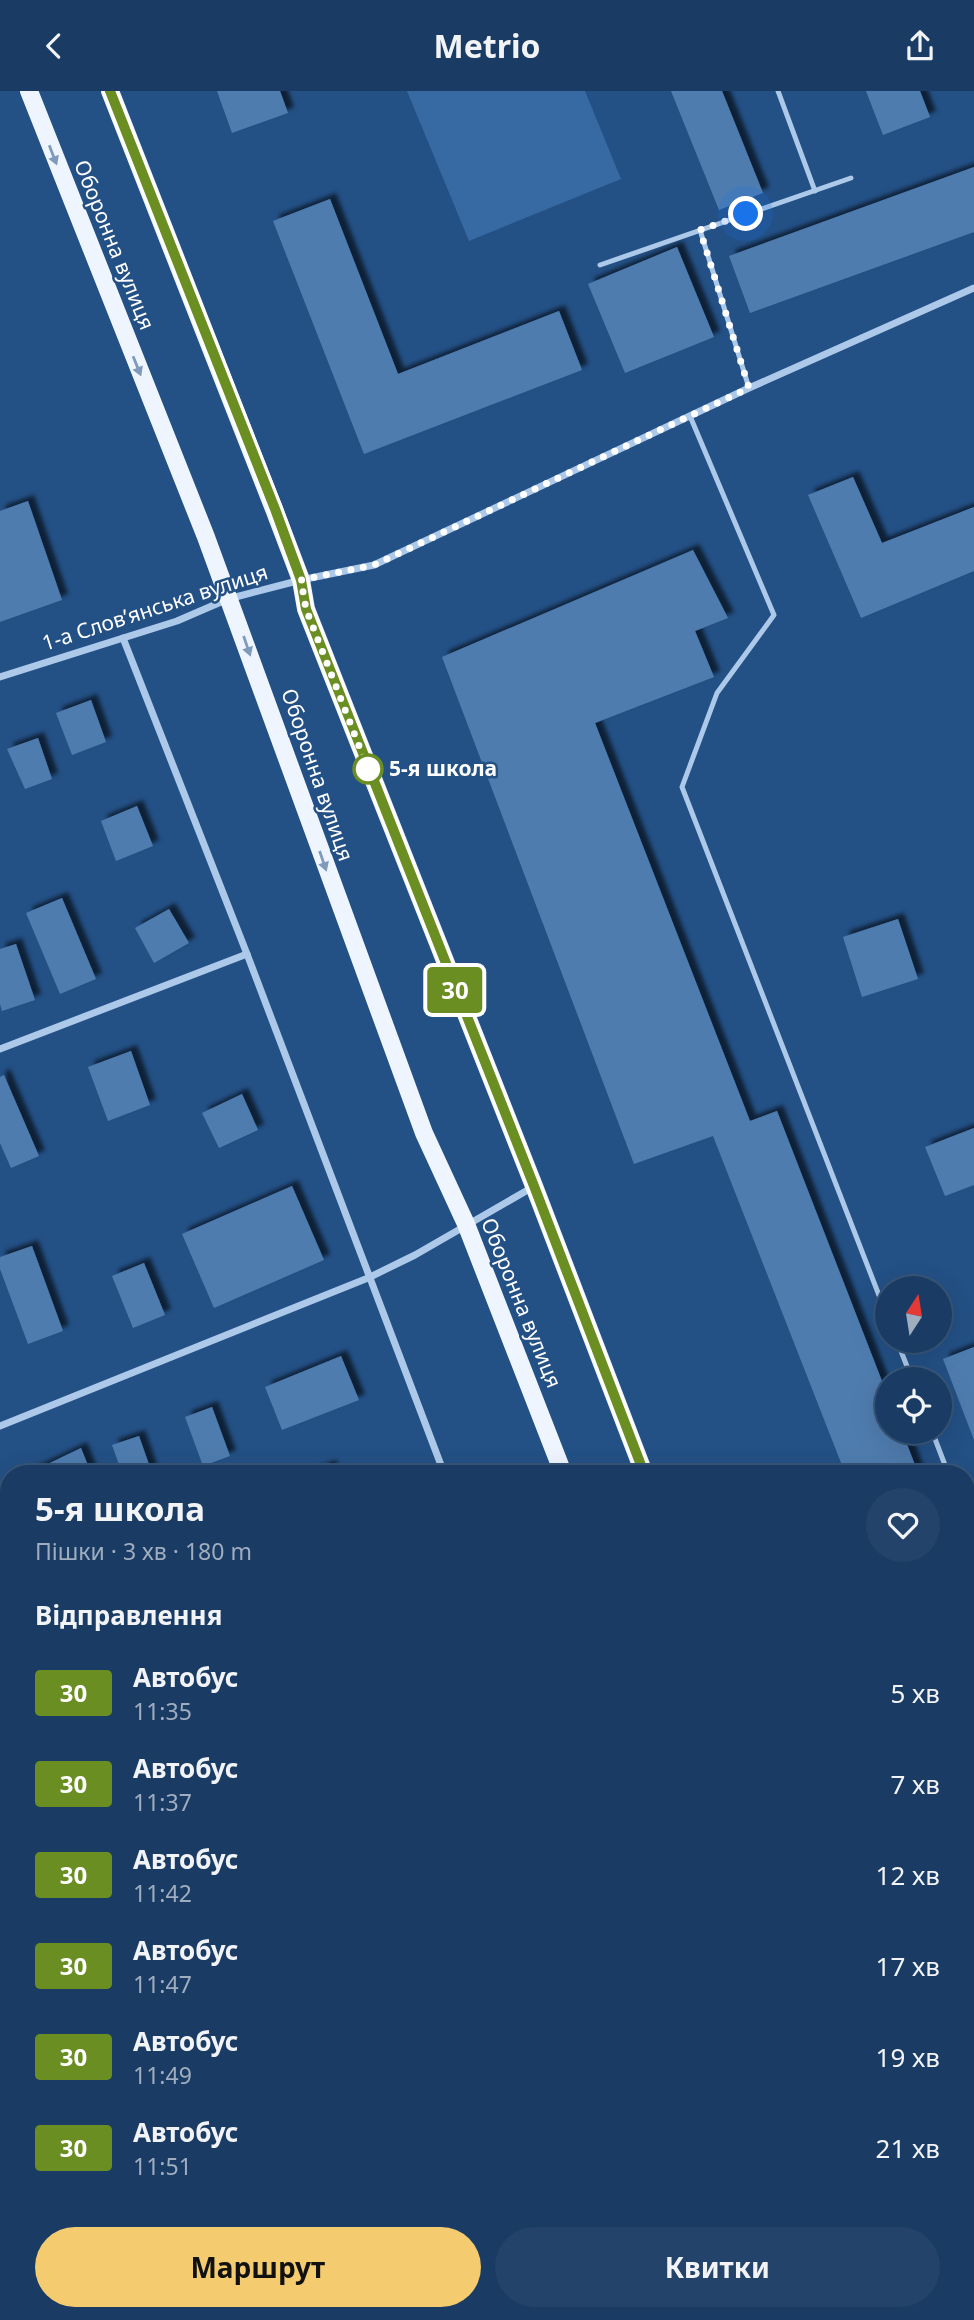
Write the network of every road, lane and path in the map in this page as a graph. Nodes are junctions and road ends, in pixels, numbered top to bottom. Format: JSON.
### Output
{"nodes":[{"id":1,"x":29,"y":91,"type":"edge"},
{"id":2,"x":110,"y":91,"type":"edge"},
{"id":3,"x":778,"y":91,"type":"edge"},
{"id":4,"x":851,"y":179,"type":"dead end"},
{"id":5,"x":815,"y":191,"type":"junction"},
{"id":6,"x":700,"y":230,"type":"junction"},
{"id":7,"x":600,"y":265,"type":"dead end"},
{"id":8,"x":974,"y":288,"type":"edge"},
{"id":9,"x":749,"y":388,"type":"junction"},
{"id":10,"x":690,"y":416,"type":"junction"},
{"id":11,"x":301,"y":580,"type":"junction"},
{"id":12,"x":228,"y":600,"type":"junction"},
{"id":13,"x":122,"y":638,"type":"junction"},
{"id":14,"x":0,"y":677,"type":"edge"},
{"id":15,"x":247,"y":954,"type":"junction"},
{"id":16,"x":0,"y":1049,"type":"edge"},
{"id":17,"x":534,"y":1186,"type":"junction"},
{"id":18,"x":466,"y":1224,"type":"junction"},
{"id":19,"x":368,"y":1278,"type":"junction"},
{"id":20,"x":875,"y":1285,"type":"edge"},
{"id":21,"x":0,"y":1426,"type":"edge"},
{"id":22,"x":937,"y":1444,"type":"edge"},
{"id":23,"x":441,"y":1465,"type":"edge"},
{"id":24,"x":560,"y":1465,"type":"edge"},
{"id":25,"x":641,"y":1465,"type":"edge"},
{"id":26,"x":945,"y":1465,"type":"edge"}],
"edges":[{"from":1,"to":12,"type":"main road","name":"Оборонна вулиця","one_way":true},
{"from":2,"to":11,"type":"main road"},
{"from":3,"to":5,"type":"lane"},
{"from":4,"to":5,"type":"lane"},
{"from":5,"to":6,"type":"lane"},
{"from":6,"to":7,"type":"lane"},
{"from":6,"to":9,"type":"lane"},
{"from":8,"to":9,"type":"street","name":"1-а Слов’янська вулиця"},
{"from":9,"to":10,"type":"street","name":"1-а Слов’янська вулиця"},
{"from":10,"to":11,"type":"street","name":"1-а Слов’янська вулиця"},
{"from":10,"to":20,"type":"lane"},
{"from":11,"to":12,"type":"street","name":"1-а Слов’янська вулиця"},
{"from":11,"to":17,"type":"main road"},
{"from":12,"to":13,"type":"street","name":"1-а Слов’янська вулиця"},
{"from":12,"to":18,"type":"main road","name":"Оборонна вулиця","one_way":true},
{"from":13,"to":14,"type":"street","name":"1-а Слов’янська вулиця"},
{"from":13,"to":15,"type":"street"},
{"from":15,"to":16,"type":"street"},
{"from":15,"to":19,"type":"street"},
{"from":17,"to":18,"type":"street"},
{"from":17,"to":25,"type":"main road"},
{"from":18,"to":19,"type":"street"},
{"from":18,"to":24,"type":"main road","name":"Оборонна вулиця"},
{"from":19,"to":21,"type":"street"},
{"from":19,"to":23,"type":"street"},
{"from":22,"to":26,"type":"lane"}]}
